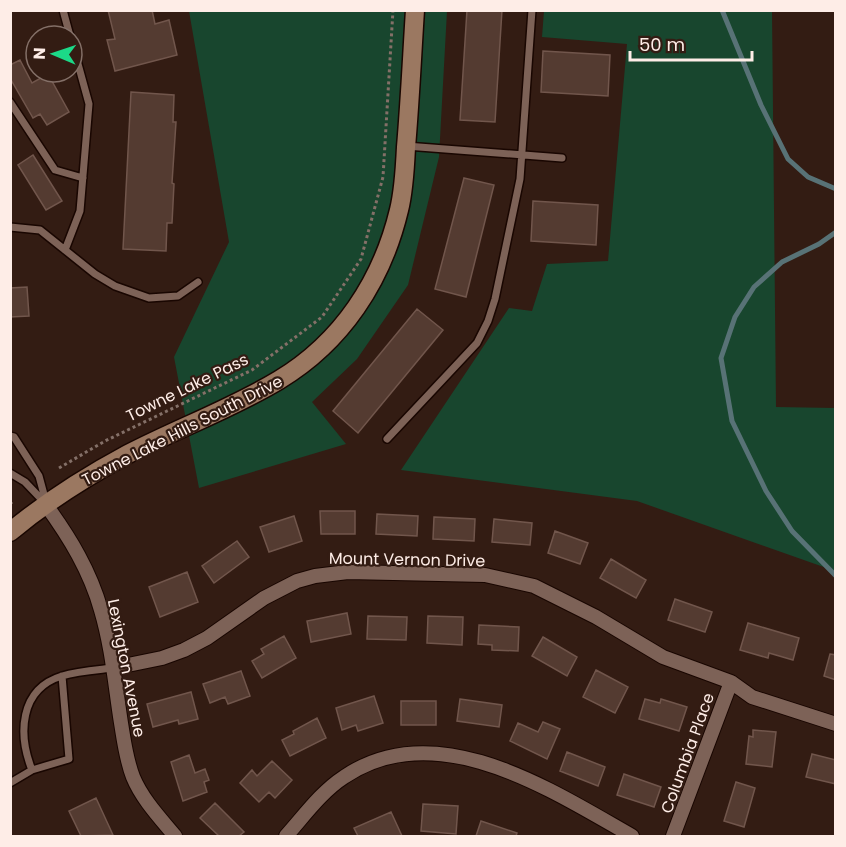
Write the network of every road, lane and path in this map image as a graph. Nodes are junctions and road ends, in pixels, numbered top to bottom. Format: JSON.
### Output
{"nodes":[{"id":1,"x":393,"y":10,"type":"edge"},
{"id":2,"x":415,"y":10,"type":"edge"},
{"id":3,"x":532,"y":10,"type":"edge"},
{"id":4,"x":84,"y":84,"type":"edge"},
{"id":5,"x":10,"y":102,"type":"edge"},
{"id":6,"x":406,"y":146,"type":"junction"},
{"id":7,"x":522,"y":155,"type":"junction"},
{"id":8,"x":562,"y":158,"type":"dead end"},
{"id":9,"x":83,"y":178,"type":"junction"},
{"id":10,"x":10,"y":227,"type":"edge"},
{"id":11,"x":65,"y":250,"type":"junction"},
{"id":12,"x":198,"y":282,"type":"dead end"},
{"id":13,"x":10,"y":436,"type":"edge"},
{"id":14,"x":387,"y":439,"type":"dead end"},
{"id":15,"x":59,"y":468,"type":"dead end"},
{"id":16,"x":10,"y":473,"type":"edge"},
{"id":17,"x":46,"y":505,"type":"junction"},
{"id":18,"x":10,"y":532,"type":"edge"},
{"id":19,"x":113,"y":668,"type":"junction"},
{"id":20,"x":62,"y":676,"type":"junction"},
{"id":21,"x":731,"y":682,"type":"junction"},
{"id":22,"x":836,"y":724,"type":"edge"},
{"id":23,"x":32,"y":770,"type":"junction"},
{"id":24,"x":10,"y":783,"type":"edge"},
{"id":25,"x":175,"y":837,"type":"edge"},
{"id":26,"x":286,"y":837,"type":"edge"},
{"id":27,"x":633,"y":837,"type":"edge"},
{"id":28,"x":673,"y":837,"type":"edge"}],
"edges":[{"from":1,"to":15,"type":"path","name":"Towne Lake Pass"},
{"from":2,"to":6,"type":"street","name":"Towne Lake Hills South Drive"},
{"from":3,"to":7,"type":"lane"},
{"from":4,"to":9,"type":"lane"},
{"from":5,"to":9,"type":"lane"},
{"from":6,"to":7,"type":"lane"},
{"from":6,"to":17,"type":"street","name":"Towne Lake Hills South Drive"},
{"from":7,"to":8,"type":"lane"},
{"from":7,"to":14,"type":"lane"},
{"from":9,"to":11,"type":"lane"},
{"from":10,"to":11,"type":"lane"},
{"from":11,"to":12,"type":"lane"},
{"from":13,"to":17,"type":"lane"},
{"from":16,"to":17,"type":"lane"},
{"from":17,"to":18,"type":"street","name":"Towne Lake Hills South Drive"},
{"from":17,"to":19,"type":"street","name":"Lexington Avenue"},
{"from":19,"to":20,"type":"lane"},
{"from":19,"to":21,"type":"street","name":"Mount Vernon Drive"},
{"from":19,"to":25,"type":"street","name":"Lexington Avenue"},
{"from":20,"to":23,"type":"lane"},
{"from":20,"to":23,"type":"lane"},
{"from":21,"to":22,"type":"street","name":"Mount Vernon Drive"},
{"from":21,"to":28,"type":"street","name":"Columbia Place"},
{"from":23,"to":24,"type":"lane"},
{"from":26,"to":27,"type":"street"}]}
